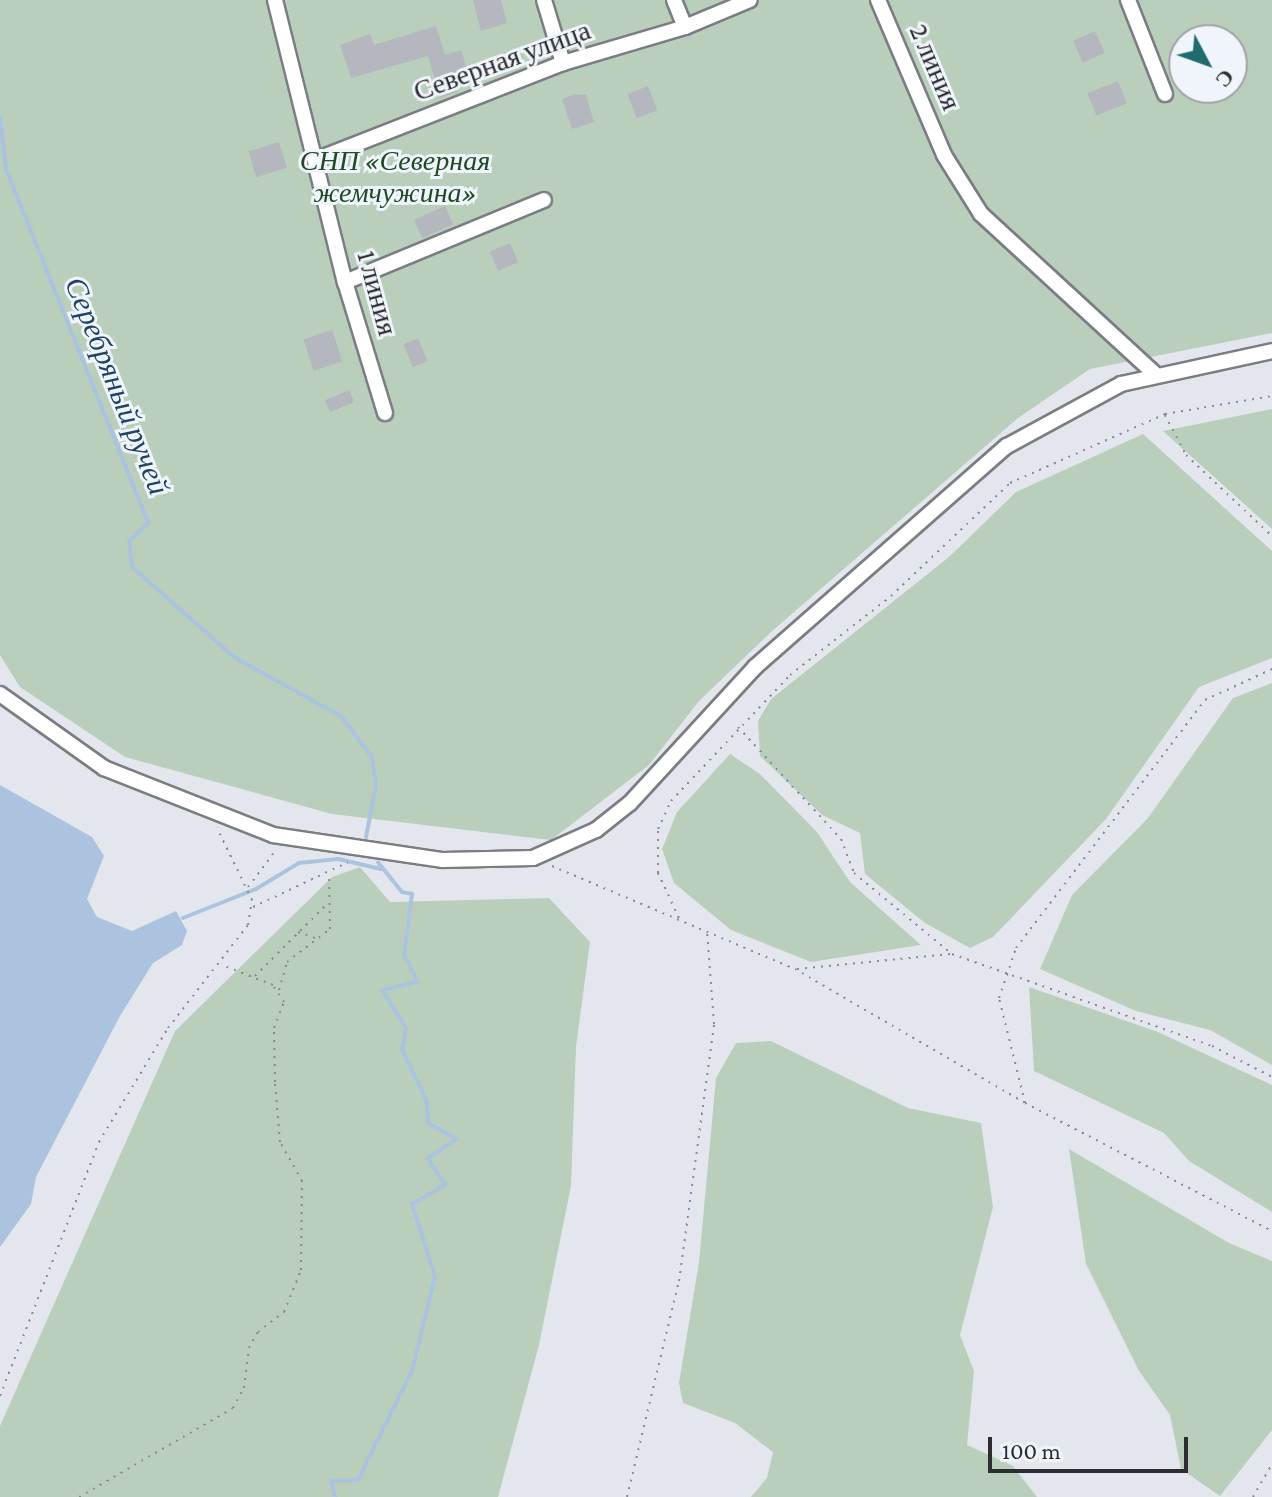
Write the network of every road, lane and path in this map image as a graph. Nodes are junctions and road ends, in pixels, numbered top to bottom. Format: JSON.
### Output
{"nodes":[{"id":1,"x":275,"y":0,"type":"edge"},
{"id":2,"x":544,"y":0,"type":"edge"},
{"id":3,"x":674,"y":0,"type":"edge"},
{"id":4,"x":750,"y":0,"type":"edge"},
{"id":5,"x":878,"y":0,"type":"edge"},
{"id":6,"x":1128,"y":0,"type":"edge"},
{"id":7,"x":685,"y":27,"type":"junction"},
{"id":8,"x":563,"y":63,"type":"junction"},
{"id":9,"x":1165,"y":94,"type":"dead end"},
{"id":10,"x":318,"y":159,"type":"junction"},
{"id":11,"x":544,"y":200,"type":"dead end"},
{"id":12,"x":345,"y":282,"type":"junction"},
{"id":13,"x":1272,"y":351,"type":"edge"},
{"id":14,"x":1155,"y":374,"type":"junction"},
{"id":15,"x":1272,"y":396,"type":"edge"},
{"id":16,"x":385,"y":413,"type":"dead end"},
{"id":17,"x":1165,"y":414,"type":"junction"},
{"id":18,"x":1272,"y":536,"type":"edge"},
{"id":19,"x":1272,"y":669,"type":"edge"},
{"id":20,"x":0,"y":694,"type":"edge"},
{"id":21,"x":738,"y":727,"type":"junction"},
{"id":22,"x":211,"y":811,"type":"junction"},
{"id":23,"x":279,"y":836,"type":"junction"},
{"id":24,"x":366,"y":851,"type":"junction"},
{"id":25,"x":533,"y":858,"type":"junction"},
{"id":26,"x":329,"y":873,"type":"junction"},
{"id":27,"x":248,"y":888,"type":"junction"},
{"id":28,"x":327,"y":904,"type":"junction"},
{"id":29,"x":253,"y":907,"type":"junction"},
{"id":30,"x":679,"y":918,"type":"junction"},
{"id":31,"x":297,"y":930,"type":"junction"},
{"id":32,"x":706,"y":930,"type":"junction"},
{"id":33,"x":319,"y":939,"type":"junction"},
{"id":34,"x":952,"y":954,"type":"junction"},
{"id":35,"x":222,"y":965,"type":"junction"},
{"id":36,"x":795,"y":969,"type":"junction"},
{"id":37,"x":1008,"y":970,"type":"junction"},
{"id":38,"x":254,"y":976,"type":"junction"},
{"id":39,"x":279,"y":991,"type":"junction"},
{"id":40,"x":1272,"y":1077,"type":"edge"},
{"id":41,"x":1025,"y":1103,"type":"junction"},
{"id":42,"x":1272,"y":1231,"type":"edge"},
{"id":43,"x":0,"y":1396,"type":"edge"},
{"id":44,"x":1272,"y":1464,"type":"edge"},
{"id":45,"x":79,"y":1497,"type":"edge"},
{"id":46,"x":627,"y":1497,"type":"edge"},
{"id":47,"x":1253,"y":1497,"type":"edge"}],
"edges":[{"from":1,"to":10,"type":"street","name":"1 линия"},
{"from":2,"to":8,"type":"street"},
{"from":3,"to":7,"type":"street"},
{"from":4,"to":7,"type":"street","name":"Северная улица"},
{"from":5,"to":14,"type":"street","name":"2 линия"},
{"from":6,"to":9,"type":"street"},
{"from":7,"to":8,"type":"street","name":"Северная улица"},
{"from":8,"to":10,"type":"street","name":"Северная улица"},
{"from":10,"to":12,"type":"street","name":"1 линия"},
{"from":11,"to":12,"type":"street"},
{"from":12,"to":16,"type":"street","name":"1 линия"},
{"from":13,"to":14,"type":"street"},
{"from":14,"to":25,"type":"street"},
{"from":15,"to":17,"type":"path"},
{"from":17,"to":18,"type":"path"},
{"from":17,"to":21,"type":"path"},
{"from":19,"to":37,"type":"path"},
{"from":20,"to":22,"type":"street"},
{"from":21,"to":30,"type":"path"},
{"from":21,"to":34,"type":"path"},
{"from":22,"to":23,"type":"street"},
{"from":22,"to":27,"type":"path"},
{"from":23,"to":24,"type":"street"},
{"from":23,"to":27,"type":"path"},
{"from":24,"to":25,"type":"street"},
{"from":24,"to":26,"type":"path"},
{"from":25,"to":30,"type":"path"},
{"from":26,"to":28,"type":"path"},
{"from":26,"to":29,"type":"path"},
{"from":27,"to":29,"type":"path"},
{"from":28,"to":31,"type":"path"},
{"from":28,"to":33,"type":"path"},
{"from":29,"to":35,"type":"path"},
{"from":30,"to":32,"type":"path"},
{"from":31,"to":33,"type":"path"},
{"from":31,"to":38,"type":"path"},
{"from":32,"to":36,"type":"path"},
{"from":32,"to":46,"type":"path"},
{"from":33,"to":39,"type":"path"},
{"from":34,"to":36,"type":"path"},
{"from":34,"to":37,"type":"path"},
{"from":35,"to":38,"type":"path"},
{"from":35,"to":43,"type":"path"},
{"from":36,"to":41,"type":"path"},
{"from":37,"to":40,"type":"path"},
{"from":37,"to":41,"type":"path"},
{"from":38,"to":39,"type":"path"},
{"from":39,"to":45,"type":"path"},
{"from":41,"to":42,"type":"path"},
{"from":44,"to":47,"type":"path"}]}
